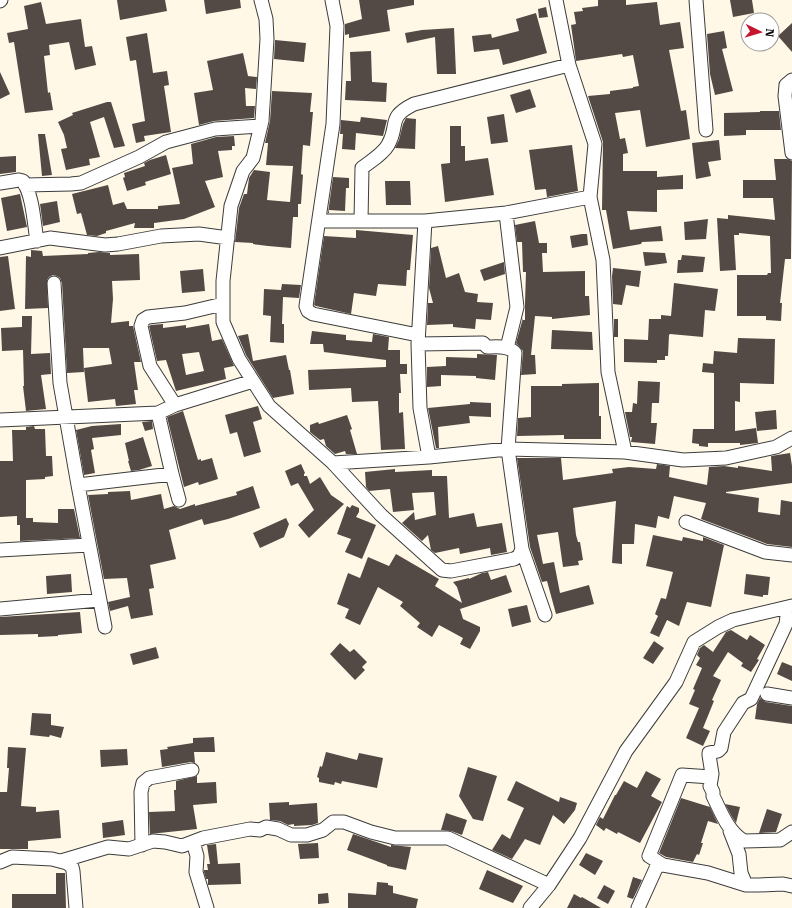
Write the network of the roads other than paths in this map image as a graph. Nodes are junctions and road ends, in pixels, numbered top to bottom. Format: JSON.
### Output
{"nodes":[{"id":1,"x":261,"y":0,"type":"edge"},
{"id":2,"x":332,"y":0,"type":"edge"},
{"id":3,"x":556,"y":0,"type":"edge"},
{"id":4,"x":696,"y":0,"type":"edge"},
{"id":5,"x":569,"y":65,"type":"junction"},
{"id":6,"x":792,"y":80,"type":"edge"},
{"id":7,"x":261,"y":126,"type":"junction"},
{"id":8,"x":706,"y":130,"type":"dead end"},
{"id":9,"x":792,"y":153,"type":"edge"},
{"id":10,"x":0,"y":183,"type":"edge"},
{"id":11,"x":25,"y":185,"type":"junction"},
{"id":12,"x":590,"y":197,"type":"junction"},
{"id":13,"x":506,"y":213,"type":"junction"},
{"id":14,"x":318,"y":221,"type":"junction"},
{"id":15,"x":362,"y":221,"type":"junction"},
{"id":16,"x":425,"y":221,"type":"junction"},
{"id":17,"x":228,"y":238,"type":"junction"},
{"id":18,"x":37,"y":241,"type":"junction"},
{"id":19,"x":0,"y":248,"type":"edge"},
{"id":20,"x":54,"y":283,"type":"dead end"},
{"id":21,"x":223,"y":304,"type":"junction"},
{"id":22,"x":418,"y":340,"type":"junction"},
{"id":23,"x":507,"y":348,"type":"junction"},
{"id":24,"x":253,"y":382,"type":"junction"},
{"id":25,"x":175,"y":405,"type":"junction"},
{"id":26,"x":158,"y":413,"type":"junction"},
{"id":27,"x":66,"y":417,"type":"junction"},
{"id":28,"x":0,"y":420,"type":"edge"},
{"id":29,"x":792,"y":438,"type":"edge"},
{"id":30,"x":508,"y":448,"type":"junction"},
{"id":31,"x":625,"y":452,"type":"junction"},
{"id":32,"x":429,"y":458,"type":"junction"},
{"id":33,"x":333,"y":463,"type":"junction"},
{"id":34,"x":172,"y":474,"type":"junction"},
{"id":35,"x":78,"y":485,"type":"junction"},
{"id":36,"x":179,"y":500,"type":"dead end"},
{"id":37,"x":686,"y":522,"type":"dead end"},
{"id":38,"x":89,"y":545,"type":"junction"},
{"id":39,"x":522,"y":549,"type":"junction"},
{"id":40,"x":0,"y":550,"type":"edge"},
{"id":41,"x":792,"y":555,"type":"edge"},
{"id":42,"x":99,"y":600,"type":"junction"},
{"id":43,"x":0,"y":609,"type":"edge"},
{"id":44,"x":790,"y":609,"type":"edge"},
{"id":45,"x":545,"y":615,"type":"dead end"},
{"id":46,"x":105,"y":627,"type":"dead end"},
{"id":47,"x":767,"y":694,"type":"dead end"},
{"id":48,"x":792,"y":698,"type":"edge"},
{"id":49,"x":192,"y":770,"type":"dead end"},
{"id":50,"x":712,"y":775,"type":"junction"},
{"id":51,"x":728,"y":825,"type":"junction"},
{"id":52,"x":792,"y":832,"type":"edge"},
{"id":53,"x":193,"y":842,"type":"junction"},
{"id":54,"x":142,"y":844,"type":"junction"},
{"id":55,"x":61,"y":861,"type":"junction"},
{"id":56,"x":0,"y":862,"type":"edge"},
{"id":57,"x":663,"y":865,"type":"junction"},
{"id":58,"x":549,"y":884,"type":"junction"},
{"id":59,"x":746,"y":885,"type":"junction"},
{"id":60,"x":792,"y":886,"type":"edge"},
{"id":61,"x":76,"y":908,"type":"edge"},
{"id":62,"x":207,"y":908,"type":"edge"},
{"id":63,"x":530,"y":908,"type":"edge"},
{"id":64,"x":638,"y":908,"type":"edge"}],
"edges":[{"from":1,"to":7,"type":"street"},
{"from":2,"to":14,"type":"street"},
{"from":3,"to":5,"type":"street"},
{"from":4,"to":8,"type":"street"},
{"from":5,"to":12,"type":"street"},
{"from":5,"to":15,"type":"street"},
{"from":6,"to":9,"type":"street"},
{"from":7,"to":11,"type":"street"},
{"from":7,"to":17,"type":"street"},
{"from":10,"to":11,"type":"street"},
{"from":11,"to":18,"type":"street"},
{"from":12,"to":13,"type":"street"},
{"from":12,"to":31,"type":"street"},
{"from":13,"to":16,"type":"street"},
{"from":13,"to":23,"type":"street"},
{"from":14,"to":15,"type":"street"},
{"from":14,"to":22,"type":"street"},
{"from":15,"to":16,"type":"street"},
{"from":16,"to":22,"type":"street"},
{"from":17,"to":18,"type":"street"},
{"from":17,"to":21,"type":"street"},
{"from":18,"to":19,"type":"street"},
{"from":20,"to":27,"type":"street"},
{"from":21,"to":24,"type":"street"},
{"from":21,"to":25,"type":"street"},
{"from":22,"to":23,"type":"street"},
{"from":22,"to":32,"type":"street"},
{"from":23,"to":30,"type":"street"},
{"from":24,"to":25,"type":"street"},
{"from":24,"to":33,"type":"street"},
{"from":25,"to":26,"type":"street"},
{"from":26,"to":27,"type":"street"},
{"from":26,"to":34,"type":"street"},
{"from":27,"to":28,"type":"street"},
{"from":27,"to":35,"type":"street"},
{"from":29,"to":31,"type":"street"},
{"from":30,"to":31,"type":"street"},
{"from":30,"to":32,"type":"street"},
{"from":30,"to":39,"type":"street"},
{"from":32,"to":33,"type":"street"},
{"from":33,"to":39,"type":"street"},
{"from":34,"to":35,"type":"street"},
{"from":34,"to":36,"type":"street"},
{"from":35,"to":38,"type":"street"},
{"from":37,"to":41,"type":"street"},
{"from":38,"to":40,"type":"street"},
{"from":38,"to":42,"type":"street"},
{"from":39,"to":45,"type":"street"},
{"from":42,"to":43,"type":"street"},
{"from":42,"to":46,"type":"street"},
{"from":44,"to":50,"type":"street"},
{"from":44,"to":58,"type":"street"},
{"from":47,"to":48,"type":"street"},
{"from":49,"to":54,"type":"street"},
{"from":50,"to":51,"type":"street"},
{"from":50,"to":57,"type":"street"},
{"from":51,"to":52,"type":"street"},
{"from":51,"to":59,"type":"street"},
{"from":53,"to":54,"type":"street"},
{"from":53,"to":58,"type":"street"},
{"from":53,"to":62,"type":"street"},
{"from":54,"to":55,"type":"street"},
{"from":55,"to":56,"type":"street"},
{"from":55,"to":61,"type":"street"},
{"from":57,"to":59,"type":"street"},
{"from":57,"to":64,"type":"street"},
{"from":58,"to":63,"type":"street"},
{"from":59,"to":60,"type":"street"}]}
